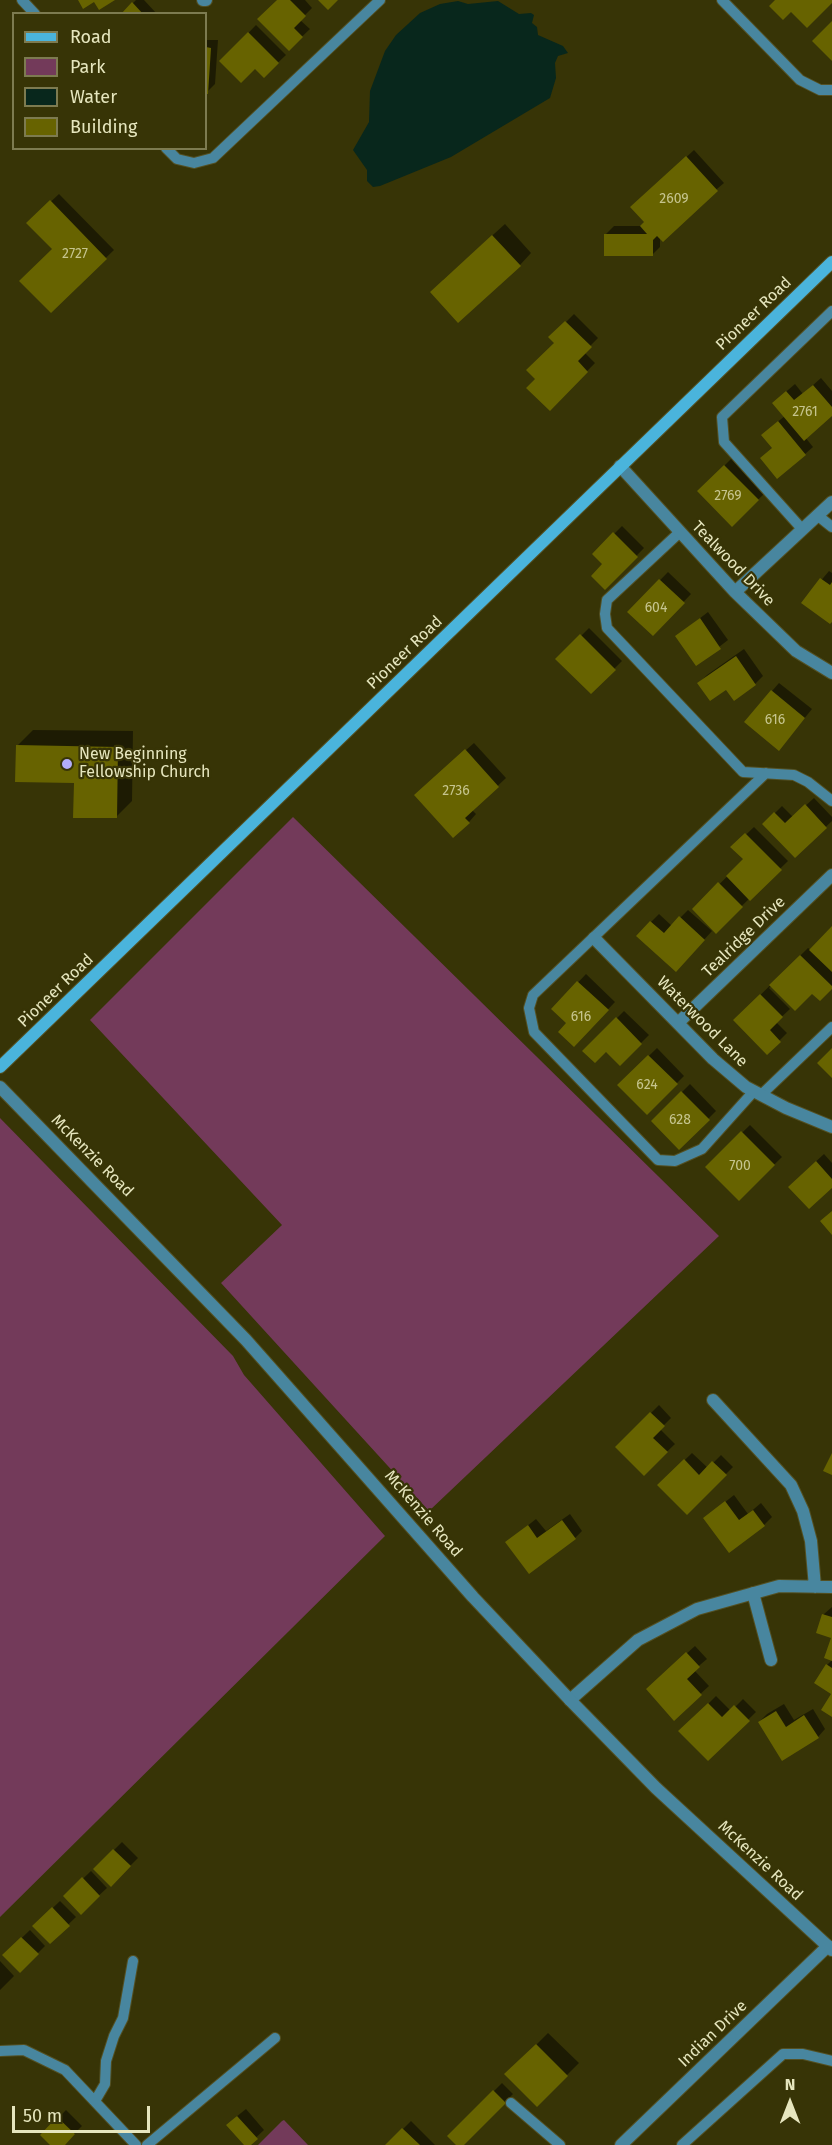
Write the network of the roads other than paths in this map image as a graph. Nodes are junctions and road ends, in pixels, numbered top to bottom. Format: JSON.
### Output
{"nodes":[{"id":1,"x":22,"y":0,"type":"edge"},
{"id":2,"x":380,"y":0,"type":"edge"},
{"id":3,"x":722,"y":0,"type":"edge"},
{"id":4,"x":33,"y":12,"type":"edge"},
{"id":5,"x":832,"y":90,"type":"edge"},
{"id":6,"x":168,"y":150,"type":"edge"},
{"id":7,"x":830,"y":267,"type":"edge"},
{"id":8,"x":832,"y":311,"type":"edge"},
{"id":9,"x":620,"y":466,"type":"junction"},
{"id":10,"x":832,"y":502,"type":"edge"},
{"id":11,"x":817,"y":515,"type":"junction"},
{"id":12,"x":832,"y":527,"type":"edge"},
{"id":13,"x":802,"y":530,"type":"junction"},
{"id":14,"x":680,"y":532,"type":"junction"},
{"id":15,"x":735,"y":592,"type":"junction"},
{"id":16,"x":832,"y":673,"type":"edge"},
{"id":17,"x":766,"y":773,"type":"junction"},
{"id":18,"x":832,"y":801,"type":"edge"},
{"id":19,"x":832,"y":875,"type":"edge"},
{"id":20,"x":594,"y":938,"type":"junction"},
{"id":21,"x":679,"y":1022,"type":"junction"},
{"id":22,"x":832,"y":1027,"type":"edge"},
{"id":23,"x":0,"y":1067,"type":"edge"},
{"id":24,"x":0,"y":1088,"type":"edge"},
{"id":25,"x":758,"y":1093,"type":"junction"},
{"id":26,"x":832,"y":1127,"type":"edge"},
{"id":27,"x":713,"y":1400,"type":"dead end"},
{"id":28,"x":815,"y":1587,"type":"junction"},
{"id":29,"x":832,"y":1587,"type":"edge"},
{"id":30,"x":753,"y":1593,"type":"junction"},
{"id":31,"x":771,"y":1660,"type":"dead end"},
{"id":32,"x":570,"y":1700,"type":"junction"},
{"id":33,"x":830,"y":1948,"type":"edge"},
{"id":34,"x":133,"y":1961,"type":"dead end"},
{"id":35,"x":275,"y":2038,"type":"dead end"},
{"id":36,"x":0,"y":2051,"type":"edge"},
{"id":37,"x":832,"y":2061,"type":"edge"},
{"id":38,"x":95,"y":2102,"type":"junction"},
{"id":39,"x":511,"y":2103,"type":"dead end"},
{"id":40,"x":136,"y":2145,"type":"edge"},
{"id":41,"x":147,"y":2145,"type":"edge"},
{"id":42,"x":560,"y":2145,"type":"edge"},
{"id":43,"x":621,"y":2145,"type":"edge"},
{"id":44,"x":682,"y":2145,"type":"edge"}],
"edges":[{"from":1,"to":4,"type":"lane"},
{"from":2,"to":6,"type":"lane"},
{"from":3,"to":5,"type":"lane"},
{"from":7,"to":9,"type":"main road","name":"Pioneer Road"},
{"from":8,"to":13,"type":"lane"},
{"from":9,"to":14,"type":"street","name":"Tealwood Drive"},
{"from":9,"to":23,"type":"main road","name":"Pioneer Road"},
{"from":10,"to":11,"type":"street"},
{"from":11,"to":12,"type":"lane"},
{"from":11,"to":13,"type":"street"},
{"from":13,"to":15,"type":"street"},
{"from":14,"to":15,"type":"street","name":"Tealwood Drive"},
{"from":14,"to":17,"type":"lane"},
{"from":15,"to":16,"type":"street","name":"Tealwood Drive"},
{"from":17,"to":18,"type":"lane"},
{"from":17,"to":20,"type":"lane"},
{"from":19,"to":21,"type":"street","name":"Tealridge Drive"},
{"from":20,"to":21,"type":"street","name":"Waterwood Lane"},
{"from":20,"to":25,"type":"lane"},
{"from":21,"to":25,"type":"street","name":"Waterwood Lane"},
{"from":22,"to":25,"type":"lane"},
{"from":24,"to":32,"type":"street","name":"McKenzie Road"},
{"from":25,"to":26,"type":"street","name":"Waterwood Lane"},
{"from":27,"to":28,"type":"street"},
{"from":28,"to":29,"type":"street"},
{"from":28,"to":30,"type":"street"},
{"from":30,"to":31,"type":"street"},
{"from":30,"to":32,"type":"street"},
{"from":32,"to":33,"type":"street","name":"McKenzie Road"},
{"from":33,"to":43,"type":"street","name":"Indian Drive"},
{"from":34,"to":38,"type":"lane"},
{"from":35,"to":41,"type":"lane"},
{"from":36,"to":38,"type":"lane"},
{"from":37,"to":44,"type":"lane"},
{"from":38,"to":40,"type":"lane"},
{"from":39,"to":42,"type":"lane"}]}
